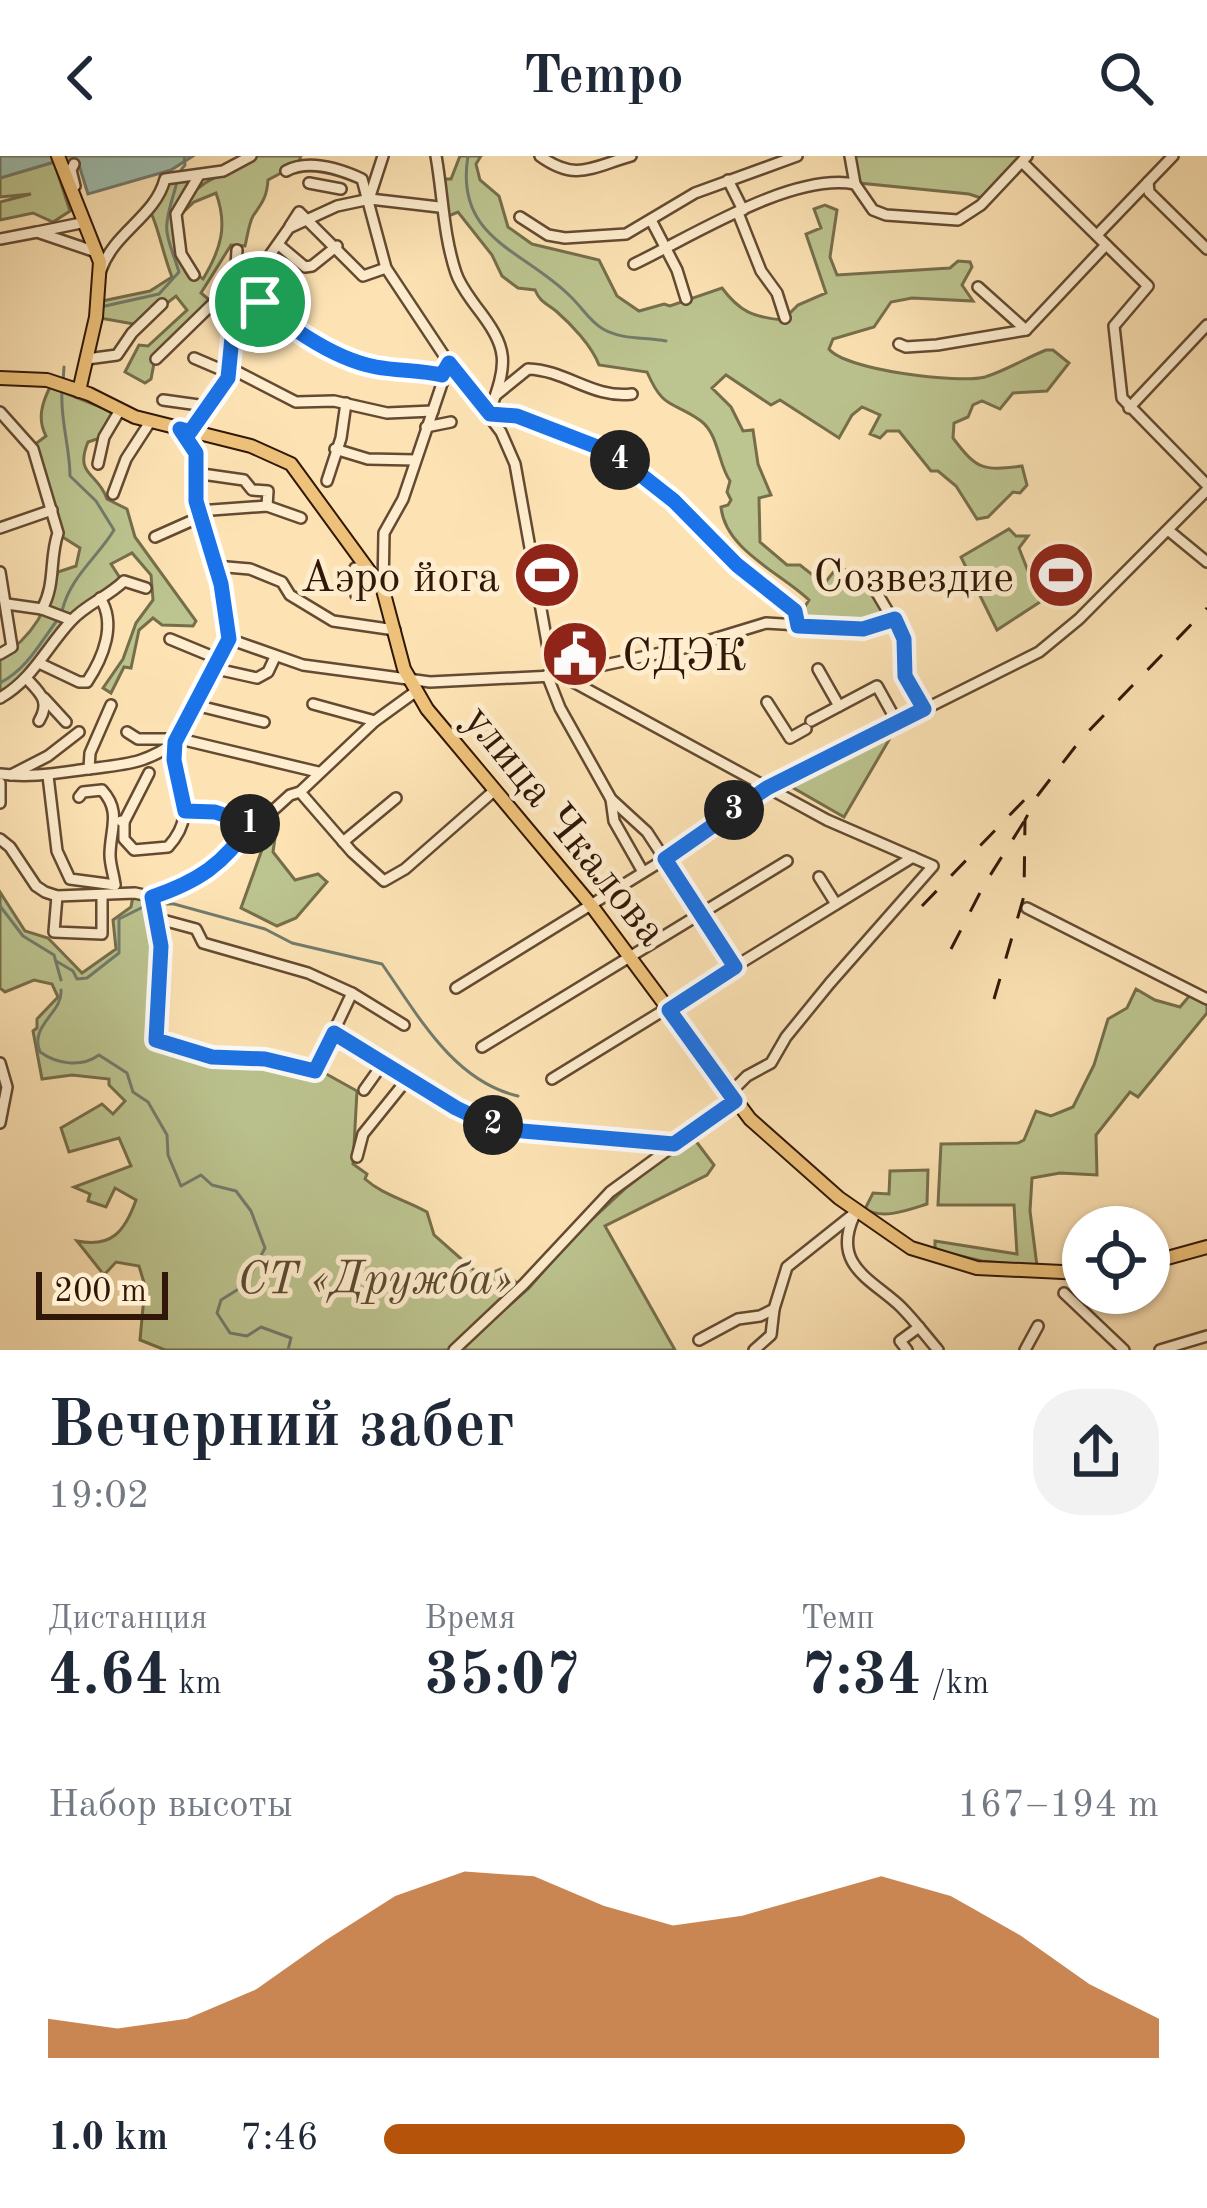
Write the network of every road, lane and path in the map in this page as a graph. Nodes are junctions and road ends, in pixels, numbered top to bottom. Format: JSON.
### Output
{"nodes":[{"id":1,"x":251,"y":156,"type":"edge"},
{"id":2,"x":383,"y":156,"type":"edge"},
{"id":3,"x":436,"y":156,"type":"edge"},
{"id":4,"x":540,"y":156,"type":"edge"},
{"id":5,"x":631,"y":156,"type":"edge"},
{"id":6,"x":797,"y":156,"type":"edge"},
{"id":7,"x":850,"y":156,"type":"edge"},
{"id":8,"x":1172,"y":156,"type":"edge"},
{"id":9,"x":1024,"y":159,"type":"edge"},
{"id":10,"x":64,"y":161,"type":"edge"},
{"id":11,"x":286,"y":171,"type":"dead end"},
{"id":12,"x":198,"y":177,"type":"junction"},
{"id":13,"x":728,"y":180,"type":"junction"},
{"id":14,"x":1148,"y":182,"type":"junction"},
{"id":15,"x":309,"y":183,"type":"dead end"},
{"id":16,"x":855,"y":184,"type":"junction"},
{"id":17,"x":341,"y":189,"type":"dead end"},
{"id":18,"x":370,"y":198,"type":"junction"},
{"id":19,"x":439,"y":207,"type":"junction"},
{"id":20,"x":741,"y":212,"type":"junction"},
{"id":21,"x":520,"y":218,"type":"dead end"},
{"id":22,"x":651,"y":220,"type":"junction"},
{"id":23,"x":309,"y":221,"type":"junction"},
{"id":24,"x":81,"y":223,"type":"junction"},
{"id":25,"x":289,"y":228,"type":"junction"},
{"id":26,"x":38,"y":232,"type":"junction"},
{"id":27,"x":1097,"y":236,"type":"junction"},
{"id":28,"x":0,"y":238,"type":"edge"},
{"id":29,"x":1106,"y":245,"type":"junction"},
{"id":30,"x":280,"y":246,"type":"junction"},
{"id":31,"x":337,"y":246,"type":"junction"},
{"id":32,"x":667,"y":248,"type":"junction"},
{"id":33,"x":1207,"y":249,"type":"edge"},
{"id":34,"x":237,"y":250,"type":"dead end"},
{"id":35,"x":96,"y":252,"type":"junction"},
{"id":36,"x":634,"y":264,"type":"dead end"},
{"id":37,"x":386,"y":268,"type":"junction"},
{"id":38,"x":100,"y":275,"type":"junction"},
{"id":39,"x":194,"y":275,"type":"dead end"},
{"id":40,"x":236,"y":282,"type":"junction"},
{"id":41,"x":978,"y":287,"type":"dead end"},
{"id":42,"x":250,"y":289,"type":"junction"},
{"id":43,"x":686,"y":299,"type":"dead end"},
{"id":44,"x":162,"y":304,"type":"dead end"},
{"id":45,"x":785,"y":318,"type":"dead end"},
{"id":46,"x":1207,"y":326,"type":"edge"},
{"id":47,"x":1026,"y":330,"type":"junction"},
{"id":48,"x":898,"y":344,"type":"dead end"},
{"id":49,"x":194,"y":358,"type":"dead end"},
{"id":50,"x":87,"y":359,"type":"junction"},
{"id":51,"x":156,"y":359,"type":"dead end"},
{"id":52,"x":449,"y":363,"type":"junction"},
{"id":53,"x":229,"y":371,"type":"junction"},
{"id":54,"x":442,"y":375,"type":"junction"},
{"id":55,"x":0,"y":378,"type":"edge"},
{"id":56,"x":75,"y":389,"type":"junction"},
{"id":57,"x":632,"y":394,"type":"dead end"},
{"id":58,"x":496,"y":395,"type":"junction"},
{"id":59,"x":163,"y":400,"type":"dead end"},
{"id":60,"x":346,"y":403,"type":"junction"},
{"id":61,"x":206,"y":406,"type":"junction"},
{"id":62,"x":1129,"y":408,"type":"junction"},
{"id":63,"x":120,"y":410,"type":"junction"},
{"id":64,"x":433,"y":411,"type":"junction"},
{"id":65,"x":0,"y":412,"type":"edge"},
{"id":66,"x":490,"y":414,"type":"junction"},
{"id":67,"x":150,"y":422,"type":"junction"},
{"id":68,"x":451,"y":422,"type":"dead end"},
{"id":69,"x":426,"y":428,"type":"junction"},
{"id":70,"x":185,"y":430,"type":"junction"},
{"id":71,"x":335,"y":449,"type":"junction"},
{"id":72,"x":415,"y":460,"type":"junction"},
{"id":73,"x":98,"y":464,"type":"dead end"},
{"id":74,"x":195,"y":473,"type":"junction"},
{"id":75,"x":327,"y":481,"type":"dead end"},
{"id":76,"x":1207,"y":488,"type":"edge"},
{"id":77,"x":113,"y":494,"type":"dead end"},
{"id":78,"x":267,"y":506,"type":"junction"},
{"id":79,"x":52,"y":510,"type":"junction"},
{"id":80,"x":199,"y":514,"type":"junction"},
{"id":81,"x":301,"y":518,"type":"dead end"},
{"id":82,"x":0,"y":528,"type":"edge"},
{"id":83,"x":1168,"y":530,"type":"junction"},
{"id":84,"x":155,"y":537,"type":"dead end"},
{"id":85,"x":1207,"y":562,"type":"edge"},
{"id":86,"x":215,"y":566,"type":"junction"},
{"id":87,"x":0,"y":572,"type":"edge"},
{"id":88,"x":146,"y":588,"type":"dead end"},
{"id":89,"x":877,"y":593,"type":"dead end"},
{"id":90,"x":356,"y":595,"type":"dead end"},
{"id":91,"x":386,"y":597,"type":"junction"},
{"id":92,"x":100,"y":598,"type":"junction"},
{"id":93,"x":3,"y":600,"type":"edge"},
{"id":94,"x":44,"y":610,"type":"junction"},
{"id":95,"x":894,"y":617,"type":"junction"},
{"id":96,"x":71,"y":620,"type":"junction"},
{"id":97,"x":798,"y":626,"type":"junction"},
{"id":98,"x":394,"y":630,"type":"junction"},
{"id":99,"x":170,"y":639,"type":"dead end"},
{"id":100,"x":229,"y":639,"type":"junction"},
{"id":101,"x":0,"y":654,"type":"edge"},
{"id":102,"x":275,"y":657,"type":"junction"},
{"id":103,"x":214,"y":663,"type":"junction"},
{"id":104,"x":41,"y":664,"type":"junction"},
{"id":105,"x":818,"y":669,"type":"dead end"},
{"id":106,"x":550,"y":675,"type":"junction"},
{"id":107,"x":26,"y":678,"type":"junction"},
{"id":108,"x":440,"y":682,"type":"junction"},
{"id":109,"x":416,"y":692,"type":"junction"},
{"id":110,"x":0,"y":698,"type":"edge"},
{"id":111,"x":44,"y":698,"type":"junction"},
{"id":112,"x":767,"y":702,"type":"dead end"},
{"id":113,"x":313,"y":704,"type":"dead end"},
{"id":114,"x":111,"y":705,"type":"dead end"},
{"id":115,"x":195,"y":705,"type":"junction"},
{"id":116,"x":839,"y":706,"type":"junction"},
{"id":117,"x":924,"y":709,"type":"junction"},
{"id":118,"x":375,"y":721,"type":"junction"},
{"id":119,"x":39,"y":722,"type":"dead end"},
{"id":120,"x":66,"y":722,"type":"dead end"},
{"id":121,"x":264,"y":722,"type":"dead end"},
{"id":122,"x":897,"y":722,"type":"junction"},
{"id":123,"x":80,"y":732,"type":"dead end"},
{"id":124,"x":128,"y":732,"type":"dead end"},
{"id":125,"x":177,"y":740,"type":"junction"},
{"id":126,"x":89,"y":769,"type":"junction"},
{"id":127,"x":318,"y":772,"type":"junction"},
{"id":128,"x":149,"y":773,"type":"dead end"},
{"id":129,"x":5,"y":774,"type":"edge"},
{"id":130,"x":744,"y":775,"type":"junction"},
{"id":131,"x":48,"y":776,"type":"junction"},
{"id":132,"x":0,"y":783,"type":"edge"},
{"id":133,"x":767,"y":788,"type":"junction"},
{"id":134,"x":495,"y":790,"type":"junction"},
{"id":135,"x":300,"y":792,"type":"junction"},
{"id":136,"x":79,"y":797,"type":"dead end"},
{"id":137,"x":396,"y":798,"type":"dead end"},
{"id":138,"x":611,"y":799,"type":"junction"},
{"id":139,"x":0,"y":803,"type":"edge"},
{"id":140,"x":741,"y":806,"type":"junction"},
{"id":141,"x":185,"y":811,"type":"junction"},
{"id":142,"x":120,"y":821,"type":"junction"},
{"id":143,"x":250,"y":824,"type":"junction"},
{"id":144,"x":0,"y":839,"type":"edge"},
{"id":145,"x":343,"y":842,"type":"junction"},
{"id":146,"x":913,"y":857,"type":"junction"},
{"id":147,"x":665,"y":859,"type":"junction"},
{"id":148,"x":787,"y":861,"type":"dead end"},
{"id":149,"x":644,"y":872,"type":"junction"},
{"id":150,"x":819,"y":877,"type":"dead end"},
{"id":151,"x":118,"y":890,"type":"junction"},
{"id":152,"x":57,"y":896,"type":"junction"},
{"id":153,"x":101,"y":897,"type":"junction"},
{"id":154,"x":152,"y":897,"type":"junction"},
{"id":155,"x":836,"y":904,"type":"junction"},
{"id":156,"x":591,"y":905,"type":"junction"},
{"id":157,"x":1027,"y":908,"type":"dead end"},
{"id":158,"x":699,"y":915,"type":"junction"},
{"id":159,"x":159,"y":919,"type":"junction"},
{"id":160,"x":631,"y":956,"type":"junction"},
{"id":161,"x":735,"y":967,"type":"junction"},
{"id":162,"x":456,"y":988,"type":"dead end"},
{"id":163,"x":352,"y":993,"type":"junction"},
{"id":164,"x":1207,"y":999,"type":"edge"},
{"id":165,"x":669,"y":1010,"type":"junction"},
{"id":166,"x":404,"y":1025,"type":"dead end"},
{"id":167,"x":334,"y":1033,"type":"junction"},
{"id":168,"x":482,"y":1047,"type":"dead end"},
{"id":169,"x":384,"y":1062,"type":"junction"},
{"id":170,"x":0,"y":1063,"type":"edge"},
{"id":171,"x":409,"y":1077,"type":"junction"},
{"id":172,"x":552,"y":1079,"type":"dead end"},
{"id":173,"x":364,"y":1090,"type":"dead end"},
{"id":174,"x":732,"y":1097,"type":"junction"},
{"id":175,"x":2,"y":1101,"type":"edge"},
{"id":176,"x":0,"y":1123,"type":"edge"},
{"id":177,"x":674,"y":1144,"type":"junction"},
{"id":178,"x":357,"y":1156,"type":"dead end"},
{"id":179,"x":856,"y":1212,"type":"junction"},
{"id":180,"x":1207,"y":1246,"type":"edge"},
{"id":181,"x":1170,"y":1257,"type":"edge"},
{"id":182,"x":1062,"y":1274,"type":"edge"},
{"id":183,"x":774,"y":1309,"type":"junction"},
{"id":184,"x":1086,"y":1314,"type":"edge"},
{"id":185,"x":1038,"y":1326,"type":"dead end"},
{"id":186,"x":919,"y":1327,"type":"junction"},
{"id":187,"x":1207,"y":1336,"type":"edge"},
{"id":188,"x":699,"y":1340,"type":"dead end"},
{"id":189,"x":454,"y":1350,"type":"edge"},
{"id":190,"x":754,"y":1350,"type":"edge"},
{"id":191,"x":907,"y":1350,"type":"edge"},
{"id":192,"x":938,"y":1350,"type":"edge"},
{"id":193,"x":1024,"y":1350,"type":"edge"},
{"id":194,"x":1124,"y":1350,"type":"edge"},
{"id":195,"x":1160,"y":1350,"type":"edge"}],
"edges":[{"from":1,"to":12,"type":"street"},
{"from":2,"to":18,"type":"street"},
{"from":3,"to":19,"type":"street"},
{"from":4,"to":5,"type":"street"},
{"from":6,"to":13,"type":"street"},
{"from":7,"to":16,"type":"street"},
{"from":8,"to":14,"type":"street"},
{"from":9,"to":16,"type":"street"},
{"from":9,"to":27,"type":"street"},
{"from":10,"to":24,"type":"main road"},
{"from":11,"to":18,"type":"street"},
{"from":12,"to":38,"type":"street"},
{"from":12,"to":39,"type":"street"},
{"from":13,"to":20,"type":"street"},
{"from":13,"to":22,"type":"street"},
{"from":14,"to":27,"type":"street"},
{"from":14,"to":33,"type":"street"},
{"from":15,"to":17,"type":"street"},
{"from":16,"to":20,"type":"street"},
{"from":18,"to":19,"type":"street"},
{"from":18,"to":23,"type":"street"},
{"from":18,"to":37,"type":"street"},
{"from":19,"to":58,"type":"street"},
{"from":20,"to":32,"type":"street"},
{"from":20,"to":45,"type":"street"},
{"from":21,"to":22,"type":"street"},
{"from":22,"to":32,"type":"street"},
{"from":23,"to":25,"type":"street"},
{"from":23,"to":25,"type":"street"},
{"from":23,"to":31,"type":"street"},
{"from":24,"to":26,"type":"street"},
{"from":24,"to":35,"type":"main road"},
{"from":25,"to":30,"type":"street"},
{"from":26,"to":28,"type":"street"},
{"from":26,"to":35,"type":"street"},
{"from":27,"to":29,"type":"street"},
{"from":29,"to":47,"type":"street"},
{"from":29,"to":62,"type":"street"},
{"from":30,"to":31,"type":"street"},
{"from":30,"to":42,"type":"street"},
{"from":31,"to":37,"type":"street"},
{"from":32,"to":36,"type":"street"},
{"from":32,"to":43,"type":"street"},
{"from":34,"to":40,"type":"street"},
{"from":35,"to":38,"type":"main road"},
{"from":37,"to":52,"type":"street"},
{"from":38,"to":50,"type":"main road"},
{"from":40,"to":42,"type":"street"},
{"from":40,"to":51,"type":"street"},
{"from":41,"to":47,"type":"street"},
{"from":42,"to":53,"type":"street"},
{"from":42,"to":54,"type":"street"},
{"from":44,"to":50,"type":"street"},
{"from":46,"to":62,"type":"street"},
{"from":47,"to":48,"type":"street"},
{"from":49,"to":53,"type":"street"},
{"from":50,"to":56,"type":"main road"},
{"from":52,"to":54,"type":"street"},
{"from":52,"to":66,"type":"street"},
{"from":53,"to":60,"type":"street"},
{"from":53,"to":61,"type":"street"},
{"from":54,"to":64,"type":"street"},
{"from":55,"to":56,"type":"main road"},
{"from":56,"to":63,"type":"main road"},
{"from":57,"to":58,"type":"street"},
{"from":58,"to":66,"type":"street"},
{"from":59,"to":61,"type":"street"},
{"from":60,"to":64,"type":"street"},
{"from":60,"to":71,"type":"street"},
{"from":61,"to":70,"type":"street"},
{"from":62,"to":76,"type":"street"},
{"from":63,"to":67,"type":"main road"},
{"from":63,"to":73,"type":"street"},
{"from":64,"to":69,"type":"street"},
{"from":65,"to":79,"type":"street"},
{"from":66,"to":97,"type":"street"},
{"from":66,"to":106,"type":"street"},
{"from":67,"to":70,"type":"main road"},
{"from":67,"to":77,"type":"street"},
{"from":68,"to":69,"type":"street"},
{"from":69,"to":72,"type":"street"},
{"from":70,"to":74,"type":"street"},
{"from":70,"to":91,"type":"main road"},
{"from":71,"to":72,"type":"street"},
{"from":71,"to":75,"type":"street"},
{"from":72,"to":91,"type":"street"},
{"from":74,"to":78,"type":"street"},
{"from":74,"to":80,"type":"street"},
{"from":76,"to":83,"type":"street"},
{"from":78,"to":80,"type":"street"},
{"from":78,"to":81,"type":"street"},
{"from":79,"to":82,"type":"street"},
{"from":79,"to":94,"type":"street"},
{"from":80,"to":84,"type":"street"},
{"from":80,"to":86,"type":"street"},
{"from":83,"to":85,"type":"street"},
{"from":83,"to":117,"type":"street"},
{"from":86,"to":98,"type":"street"},
{"from":86,"to":100,"type":"street"},
{"from":87,"to":93,"type":"street"},
{"from":88,"to":92,"type":"street"},
{"from":89,"to":95,"type":"street"},
{"from":90,"to":91,"type":"street"},
{"from":91,"to":98,"type":"main road"},
{"from":92,"to":96,"type":"street"},
{"from":92,"to":104,"type":"street"},
{"from":93,"to":94,"type":"street"},
{"from":93,"to":101,"type":"street"},
{"from":94,"to":96,"type":"street"},
{"from":95,"to":97,"type":"street"},
{"from":95,"to":117,"type":"street"},
{"from":96,"to":104,"type":"street"},
{"from":97,"to":106,"type":"street"},
{"from":98,"to":109,"type":"main road"},
{"from":99,"to":103,"type":"street"},
{"from":100,"to":102,"type":"street"},
{"from":100,"to":103,"type":"street"},
{"from":102,"to":103,"type":"street"},
{"from":102,"to":109,"type":"street"},
{"from":103,"to":115,"type":"street"},
{"from":104,"to":107,"type":"street"},
{"from":105,"to":116,"type":"street"},
{"from":106,"to":108,"type":"street"},
{"from":106,"to":130,"type":"street"},
{"from":106,"to":138,"type":"street"},
{"from":107,"to":110,"type":"street"},
{"from":107,"to":111,"type":"street"},
{"from":108,"to":109,"type":"street"},
{"from":108,"to":109,"type":"street"},
{"from":109,"to":118,"type":"street"},
{"from":109,"to":134,"type":"main road","name":"улица Чкалова"},
{"from":111,"to":119,"type":"street"},
{"from":111,"to":120,"type":"street"},
{"from":112,"to":116,"type":"street"},
{"from":113,"to":118,"type":"street"},
{"from":114,"to":126,"type":"street"},
{"from":115,"to":121,"type":"street"},
{"from":115,"to":125,"type":"street"},
{"from":116,"to":122,"type":"street"},
{"from":117,"to":122,"type":"street"},
{"from":118,"to":127,"type":"street"},
{"from":122,"to":133,"type":"street"},
{"from":123,"to":129,"type":"street"},
{"from":124,"to":125,"type":"street"},
{"from":125,"to":126,"type":"street"},
{"from":125,"to":127,"type":"street"},
{"from":125,"to":141,"type":"street"},
{"from":126,"to":131,"type":"street"},
{"from":127,"to":135,"type":"street"},
{"from":128,"to":142,"type":"street"},
{"from":129,"to":131,"type":"street"},
{"from":130,"to":133,"type":"street"},
{"from":130,"to":140,"type":"street"},
{"from":131,"to":151,"type":"street"},
{"from":132,"to":139,"type":"street"},
{"from":133,"to":140,"type":"street"},
{"from":133,"to":146,"type":"street"},
{"from":134,"to":145,"type":"street"},
{"from":134,"to":156,"type":"main road","name":"улица Чкалова"},
{"from":135,"to":143,"type":"street"},
{"from":135,"to":145,"type":"street"},
{"from":136,"to":142,"type":"street"},
{"from":137,"to":145,"type":"street"},
{"from":138,"to":147,"type":"street"},
{"from":138,"to":149,"type":"street"},
{"from":140,"to":147,"type":"street"},
{"from":141,"to":142,"type":"street"},
{"from":141,"to":143,"type":"street"},
{"from":142,"to":151,"type":"street"},
{"from":143,"to":154,"type":"street"},
{"from":144,"to":152,"type":"street"},
{"from":146,"to":155,"type":"street"},
{"from":146,"to":174,"type":"street"},
{"from":147,"to":149,"type":"street"},
{"from":147,"to":158,"type":"street"},
{"from":148,"to":158,"type":"street"},
{"from":149,"to":156,"type":"street"},
{"from":150,"to":155,"type":"street"},
{"from":151,"to":153,"type":"street"},
{"from":151,"to":154,"type":"street"},
{"from":152,"to":153,"type":"street"},
{"from":152,"to":153,"type":"street"},
{"from":154,"to":159,"type":"street"},
{"from":155,"to":161,"type":"street"},
{"from":156,"to":160,"type":"main road","name":"улица Чкалова"},
{"from":156,"to":162,"type":"street"},
{"from":157,"to":164,"type":"street"},
{"from":158,"to":160,"type":"street"},
{"from":158,"to":161,"type":"street"},
{"from":159,"to":163,"type":"street"},
{"from":159,"to":167,"type":"street"},
{"from":160,"to":165,"type":"main road","name":"улица Чкалова"},
{"from":160,"to":168,"type":"street"},
{"from":161,"to":165,"type":"street"},
{"from":163,"to":166,"type":"street"},
{"from":163,"to":167,"type":"street"},
{"from":165,"to":172,"type":"street"},
{"from":165,"to":174,"type":"main road","name":"улица Чкалова"},
{"from":167,"to":169,"type":"street"},
{"from":169,"to":171,"type":"street"},
{"from":169,"to":173,"type":"street"},
{"from":170,"to":175,"type":"street"},
{"from":171,"to":177,"type":"street"},
{"from":171,"to":178,"type":"street"},
{"from":174,"to":177,"type":"street"},
{"from":174,"to":179,"type":"main road","name":"улица Чкалова"},
{"from":175,"to":176,"type":"street"},
{"from":177,"to":189,"type":"street"},
{"from":179,"to":182,"type":"main road","name":"улица Чкалова"},
{"from":179,"to":183,"type":"street"},
{"from":179,"to":186,"type":"street"},
{"from":180,"to":181,"type":"main road"},
{"from":183,"to":188,"type":"street"},
{"from":183,"to":190,"type":"street"},
{"from":184,"to":194,"type":"street"},
{"from":185,"to":193,"type":"street"},
{"from":186,"to":191,"type":"street"},
{"from":186,"to":192,"type":"street"},
{"from":187,"to":195,"type":"street"}]}
